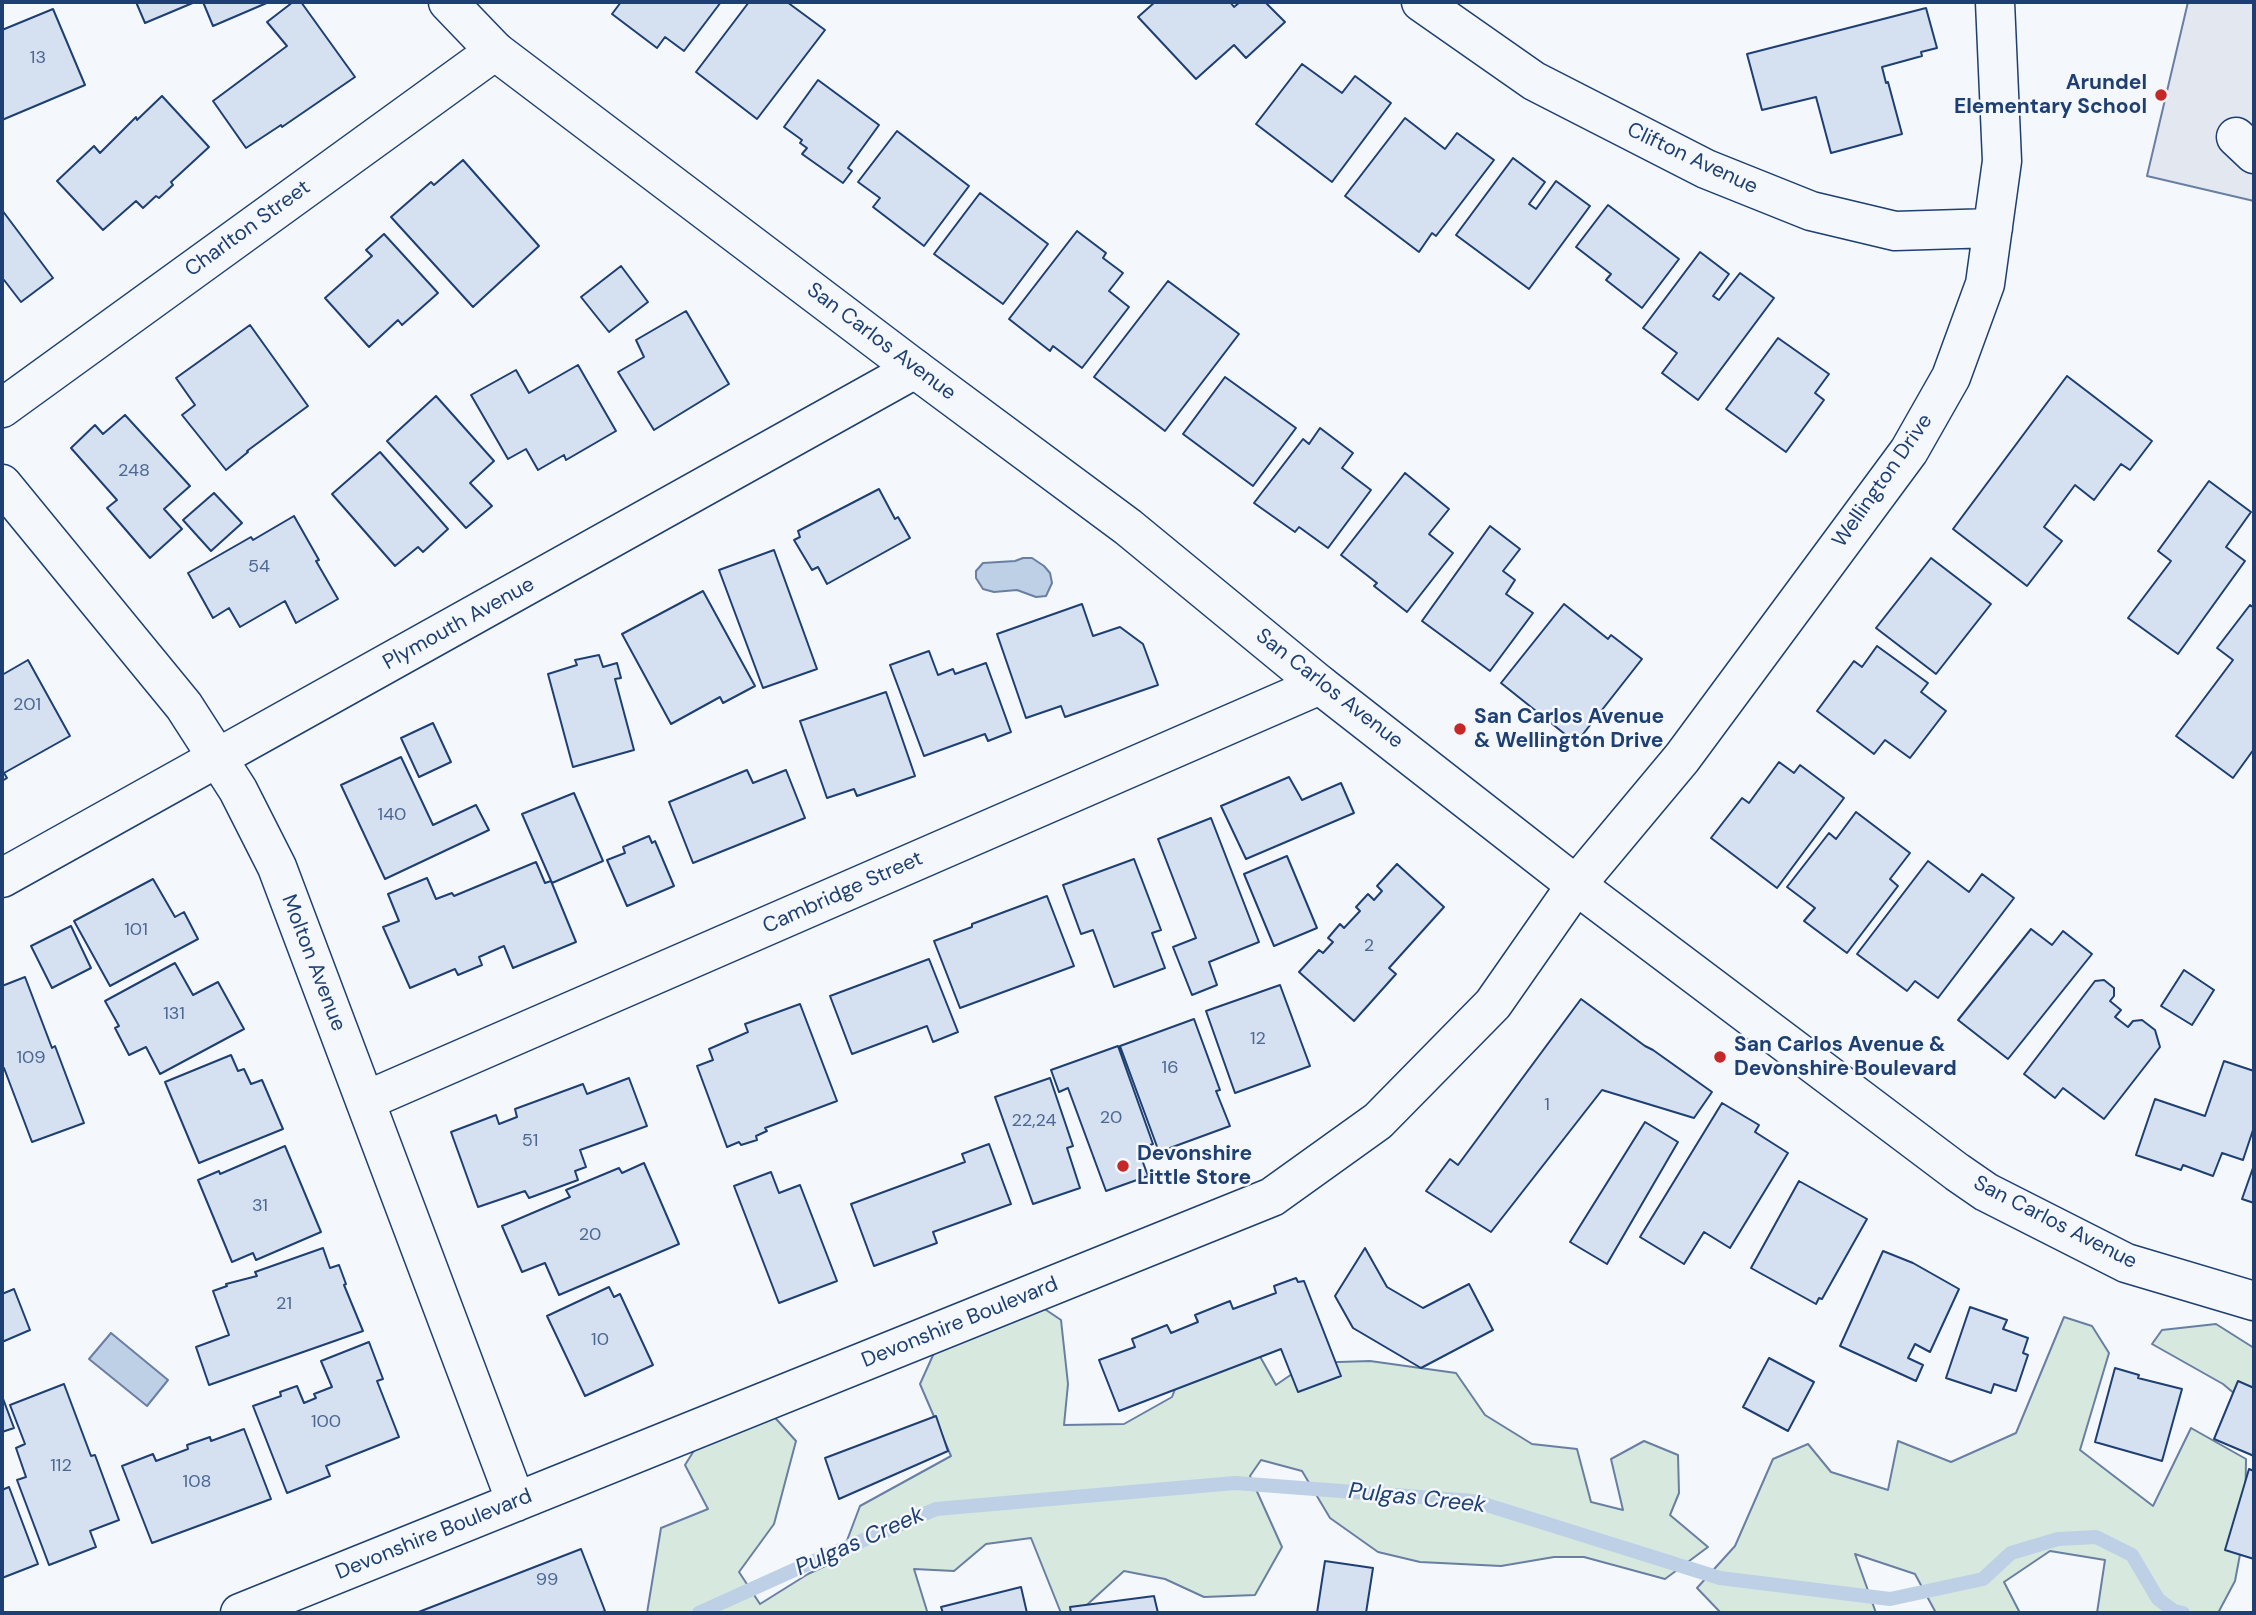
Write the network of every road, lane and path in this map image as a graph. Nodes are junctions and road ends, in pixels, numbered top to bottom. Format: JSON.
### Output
{"nodes":[{"id":1,"x":448,"y":2,"type":"edge"},
{"id":2,"x":1421,"y":2,"type":"edge"},
{"id":3,"x":1994,"y":2,"type":"edge"},
{"id":4,"x":495,"y":51,"type":"junction"},
{"id":5,"x":1993,"y":228,"type":"junction"},
{"id":6,"x":915,"y":369,"type":"junction"},
{"id":7,"x":2,"y":408,"type":"edge"},
{"id":8,"x":2,"y":484,"type":"edge"},
{"id":9,"x":1320,"y":685,"type":"junction"},
{"id":10,"x":218,"y":758,"type":"junction"},
{"id":11,"x":2,"y":878,"type":"edge"},
{"id":12,"x":1576,"y":885,"type":"junction"},
{"id":13,"x":365,"y":1101,"type":"junction"},
{"id":14,"x":2254,"y":1301,"type":"edge"},
{"id":15,"x":516,"y":1502,"type":"junction"},
{"id":16,"x":240,"y":1613,"type":"edge"}],
"edges":[{"from":1,"to":4,"type":"street","name":"San Carlos Avenue"},
{"from":2,"to":5,"type":"street","name":"Clifton Avenue"},
{"from":3,"to":5,"type":"street","name":"Wellington Drive"},
{"from":4,"to":6,"type":"street","name":"San Carlos Avenue"},
{"from":4,"to":7,"type":"street","name":"Charlton Street"},
{"from":5,"to":12,"type":"street","name":"Wellington Drive"},
{"from":6,"to":9,"type":"street","name":"San Carlos Avenue"},
{"from":6,"to":10,"type":"street","name":"Plymouth Avenue"},
{"from":8,"to":10,"type":"street","name":"Molton Avenue"},
{"from":9,"to":12,"type":"street","name":"San Carlos Avenue"},
{"from":9,"to":13,"type":"street","name":"Cambridge Street"},
{"from":10,"to":11,"type":"street","name":"Plymouth Avenue"},
{"from":10,"to":13,"type":"street","name":"Molton Avenue"},
{"from":12,"to":14,"type":"street","name":"San Carlos Avenue"},
{"from":12,"to":15,"type":"street","name":"Devonshire Boulevard"},
{"from":13,"to":15,"type":"street","name":"Molton Avenue"},
{"from":15,"to":16,"type":"street","name":"Devonshire Boulevard"}]}
